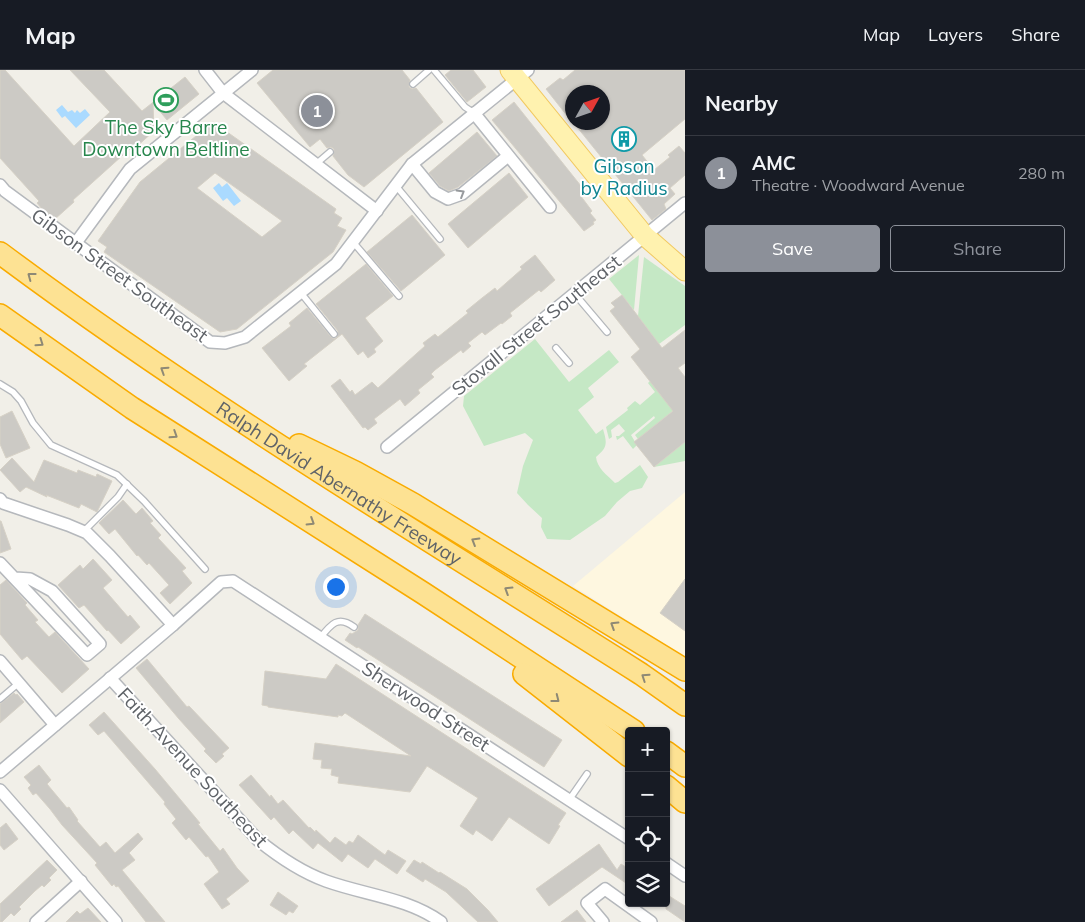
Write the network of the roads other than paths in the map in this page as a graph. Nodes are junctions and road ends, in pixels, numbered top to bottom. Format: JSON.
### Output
{"nodes":[{"id":1,"x":205,"y":70,"type":"edge"},
{"id":2,"x":252,"y":70,"type":"edge"},
{"id":3,"x":429,"y":70,"type":"edge"},
{"id":4,"x":434,"y":70,"type":"edge"},
{"id":5,"x":518,"y":73,"type":"edge"},
{"id":6,"x":413,"y":84,"type":"dead end"},
{"id":7,"x":223,"y":93,"type":"junction"},
{"id":8,"x":474,"y":114,"type":"junction"},
{"id":9,"x":330,"y":152,"type":"dead end"},
{"id":10,"x":508,"y":156,"type":"junction"},
{"id":11,"x":316,"y":164,"type":"junction"},
{"id":12,"x":412,"y":164,"type":"junction"},
{"id":13,"x":0,"y":186,"type":"edge"},
{"id":14,"x":396,"y":186,"type":"junction"},
{"id":15,"x":685,"y":203,"type":"edge"},
{"id":16,"x":550,"y":207,"type":"dead end"},
{"id":17,"x":377,"y":211,"type":"junction"},
{"id":18,"x":645,"y":236,"type":"junction"},
{"id":19,"x":440,"y":239,"type":"dead end"},
{"id":20,"x":353,"y":242,"type":"junction"},
{"id":21,"x":75,"y":244,"type":"junction"},
{"id":22,"x":0,"y":253,"type":"edge"},
{"id":23,"x":685,"y":271,"type":"edge"},
{"id":24,"x":300,"y":293,"type":"junction"},
{"id":25,"x":574,"y":293,"type":"junction"},
{"id":26,"x":399,"y":296,"type":"dead end"},
{"id":27,"x":0,"y":314,"type":"edge"},
{"id":28,"x":607,"y":332,"type":"dead end"},
{"id":29,"x":334,"y":334,"type":"dead end"},
{"id":30,"x":556,"y":348,"type":"dead end"},
{"id":31,"x":570,"y":363,"type":"dead end"},
{"id":32,"x":0,"y":384,"type":"edge"},
{"id":33,"x":248,"y":426,"type":"junction"},
{"id":34,"x":387,"y":447,"type":"dead end"},
{"id":35,"x":126,"y":484,"type":"junction"},
{"id":36,"x":1,"y":503,"type":"edge"},
{"id":37,"x":83,"y":532,"type":"junction"},
{"id":38,"x":0,"y":563,"type":"edge"},
{"id":39,"x":205,"y":569,"type":"dead end"},
{"id":40,"x":16,"y":578,"type":"junction"},
{"id":41,"x":422,"y":592,"type":"junction"},
{"id":42,"x":173,"y":625,"type":"junction"},
{"id":43,"x":354,"y":626,"type":"dead end"},
{"id":44,"x":320,"y":638,"type":"junction"},
{"id":45,"x":0,"y":661,"type":"edge"},
{"id":46,"x":685,"y":670,"type":"edge"},
{"id":47,"x":110,"y":678,"type":"junction"},
{"id":48,"x":20,"y":682,"type":"junction"},
{"id":49,"x":0,"y":699,"type":"edge"},
{"id":50,"x":685,"y":705,"type":"edge"},
{"id":51,"x":55,"y":725,"type":"junction"},
{"id":52,"x":628,"y":727,"type":"edge"},
{"id":53,"x":625,"y":753,"type":"edge"},
{"id":54,"x":670,"y":755,"type":"edge"},
{"id":55,"x":685,"y":766,"type":"edge"},
{"id":56,"x":0,"y":772,"type":"edge"},
{"id":57,"x":587,"y":774,"type":"dead end"},
{"id":58,"x":670,"y":789,"type":"edge"},
{"id":59,"x":0,"y":790,"type":"edge"},
{"id":60,"x":569,"y":800,"type":"junction"},
{"id":61,"x":685,"y":802,"type":"edge"},
{"id":62,"x":625,"y":836,"type":"edge"},
{"id":63,"x":670,"y":866,"type":"edge"},
{"id":64,"x":685,"y":876,"type":"edge"},
{"id":65,"x":81,"y":881,"type":"junction"},
{"id":66,"x":36,"y":922,"type":"edge"},
{"id":67,"x":116,"y":922,"type":"edge"},
{"id":68,"x":441,"y":922,"type":"edge"},
{"id":69,"x":603,"y":922,"type":"edge"},
{"id":70,"x":651,"y":922,"type":"edge"}],
"edges":[{"from":1,"to":7,"type":"street"},
{"from":2,"to":7,"type":"street"},
{"from":3,"to":6,"type":"lane"},
{"from":4,"to":8,"type":"lane"},
{"from":5,"to":8,"type":"street","name":"Gibson Street Southeast"},
{"from":5,"to":18,"type":"main road"},
{"from":7,"to":11,"type":"street"},
{"from":7,"to":21,"type":"street"},
{"from":8,"to":10,"type":"street"},
{"from":8,"to":12,"type":"street","name":"Gibson Street Southeast"},
{"from":9,"to":11,"type":"lane"},
{"from":12,"to":10,"type":"street","one_way":true},
{"from":10,"to":16,"type":"street"},
{"from":11,"to":17,"type":"street"},
{"from":12,"to":14,"type":"street","name":"Gibson Street Southeast"},
{"from":13,"to":21,"type":"street","name":"Gibson Street Southeast"},
{"from":14,"to":17,"type":"street","name":"Gibson Street Southeast"},
{"from":14,"to":19,"type":"lane"},
{"from":15,"to":18,"type":"street","name":"Stovall Street Southeast"},
{"from":17,"to":20,"type":"street","name":"Gibson Street Southeast"},
{"from":18,"to":23,"type":"main road"},
{"from":18,"to":25,"type":"street","name":"Stovall Street Southeast"},
{"from":20,"to":24,"type":"street","name":"Gibson Street Southeast"},
{"from":20,"to":26,"type":"lane"},
{"from":21,"to":24,"type":"street","name":"Gibson Street Southeast"},
{"from":33,"to":22,"type":"highway","name":"Ralph David Abernathy Freeway","one_way":true},
{"from":24,"to":29,"type":"lane"},
{"from":25,"to":28,"type":"lane"},
{"from":25,"to":34,"type":"street","name":"Stovall Street Southeast"},
{"from":27,"to":41,"type":"highway","one_way":true},
{"from":30,"to":31,"type":"lane"},
{"from":32,"to":35,"type":"lane"},
{"from":46,"to":33,"type":"highway","one_way":true},
{"from":50,"to":33,"type":"highway","name":"Ralph David Abernathy Freeway","one_way":true},
{"from":35,"to":37,"type":"lane"},
{"from":35,"to":39,"type":"lane"},
{"from":36,"to":37,"type":"street"},
{"from":37,"to":42,"type":"street"},
{"from":38,"to":40,"type":"street"},
{"from":40,"to":40,"type":"street"},
{"from":41,"to":52,"type":"highway"},
{"from":41,"to":53,"type":"highway","one_way":true},
{"from":42,"to":44,"type":"street","name":"Sherwood Street"},
{"from":42,"to":47,"type":"street"},
{"from":43,"to":44,"type":"lane"},
{"from":44,"to":60,"type":"street","name":"Sherwood Street"},
{"from":45,"to":48,"type":"street"},
{"from":47,"to":51,"type":"street"},
{"from":47,"to":68,"type":"street","name":"Faith Avenue Southeast"},
{"from":48,"to":49,"type":"lane"},
{"from":48,"to":51,"type":"street"},
{"from":51,"to":56,"type":"street"},
{"from":54,"to":55,"type":"highway"},
{"from":57,"to":60,"type":"lane"},
{"from":58,"to":61,"type":"highway"},
{"from":59,"to":65,"type":"street"},
{"from":60,"to":62,"type":"street","name":"Sherwood Street"},
{"from":63,"to":64,"type":"street"},
{"from":65,"to":66,"type":"street"},
{"from":65,"to":67,"type":"street"},
{"from":69,"to":70,"type":"street"}]}
